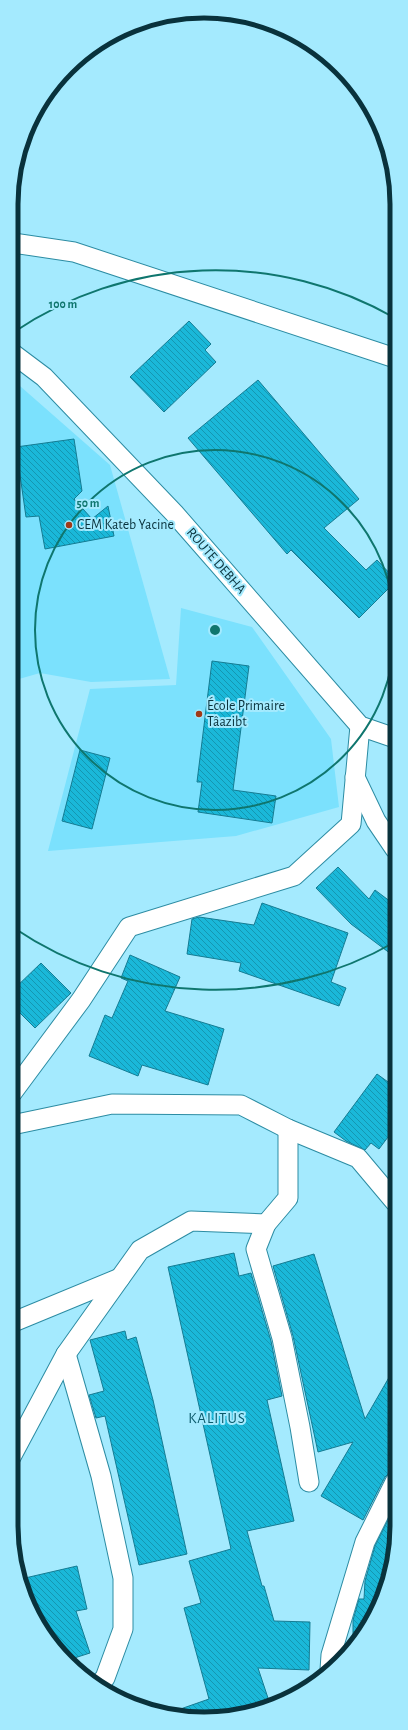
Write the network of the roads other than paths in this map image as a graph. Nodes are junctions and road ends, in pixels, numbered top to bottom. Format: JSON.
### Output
{"nodes":[{"id":1,"x":18,"y":244,"type":"edge"},
{"id":2,"x":390,"y":356,"type":"edge"},
{"id":3,"x":18,"y":358,"type":"edge"},
{"id":4,"x":360,"y":726,"type":"junction"},
{"id":5,"x":390,"y":736,"type":"edge"},
{"id":6,"x":355,"y":777,"type":"junction"},
{"id":7,"x":390,"y":842,"type":"edge"},
{"id":8,"x":18,"y":1085,"type":"edge"},
{"id":9,"x":18,"y":1124,"type":"edge"},
{"id":10,"x":288,"y":1129,"type":"junction"},
{"id":11,"x":390,"y":1196,"type":"edge"},
{"id":12,"x":266,"y":1224,"type":"junction"},
{"id":13,"x":120,"y":1278,"type":"junction"},
{"id":14,"x":18,"y":1320,"type":"edge"},
{"id":15,"x":66,"y":1354,"type":"junction"},
{"id":16,"x":18,"y":1444,"type":"edge"},
{"id":17,"x":309,"y":1482,"type":"dead end"},
{"id":18,"x":390,"y":1492,"type":"edge"},
{"id":19,"x":330,"y":1663,"type":"edge"},
{"id":20,"x":102,"y":1682,"type":"edge"}],
"edges":[{"from":1,"to":2,"type":"street"},
{"from":3,"to":4,"type":"street","name":"ROUTE DEBHA"},
{"from":4,"to":5,"type":"street"},
{"from":4,"to":6,"type":"street"},
{"from":6,"to":7,"type":"street"},
{"from":6,"to":8,"type":"street"},
{"from":9,"to":10,"type":"street"},
{"from":10,"to":11,"type":"street"},
{"from":10,"to":12,"type":"street"},
{"from":12,"to":13,"type":"street"},
{"from":12,"to":17,"type":"street"},
{"from":13,"to":14,"type":"street"},
{"from":13,"to":15,"type":"street"},
{"from":15,"to":16,"type":"street"},
{"from":15,"to":20,"type":"street"},
{"from":18,"to":19,"type":"street"}]}
